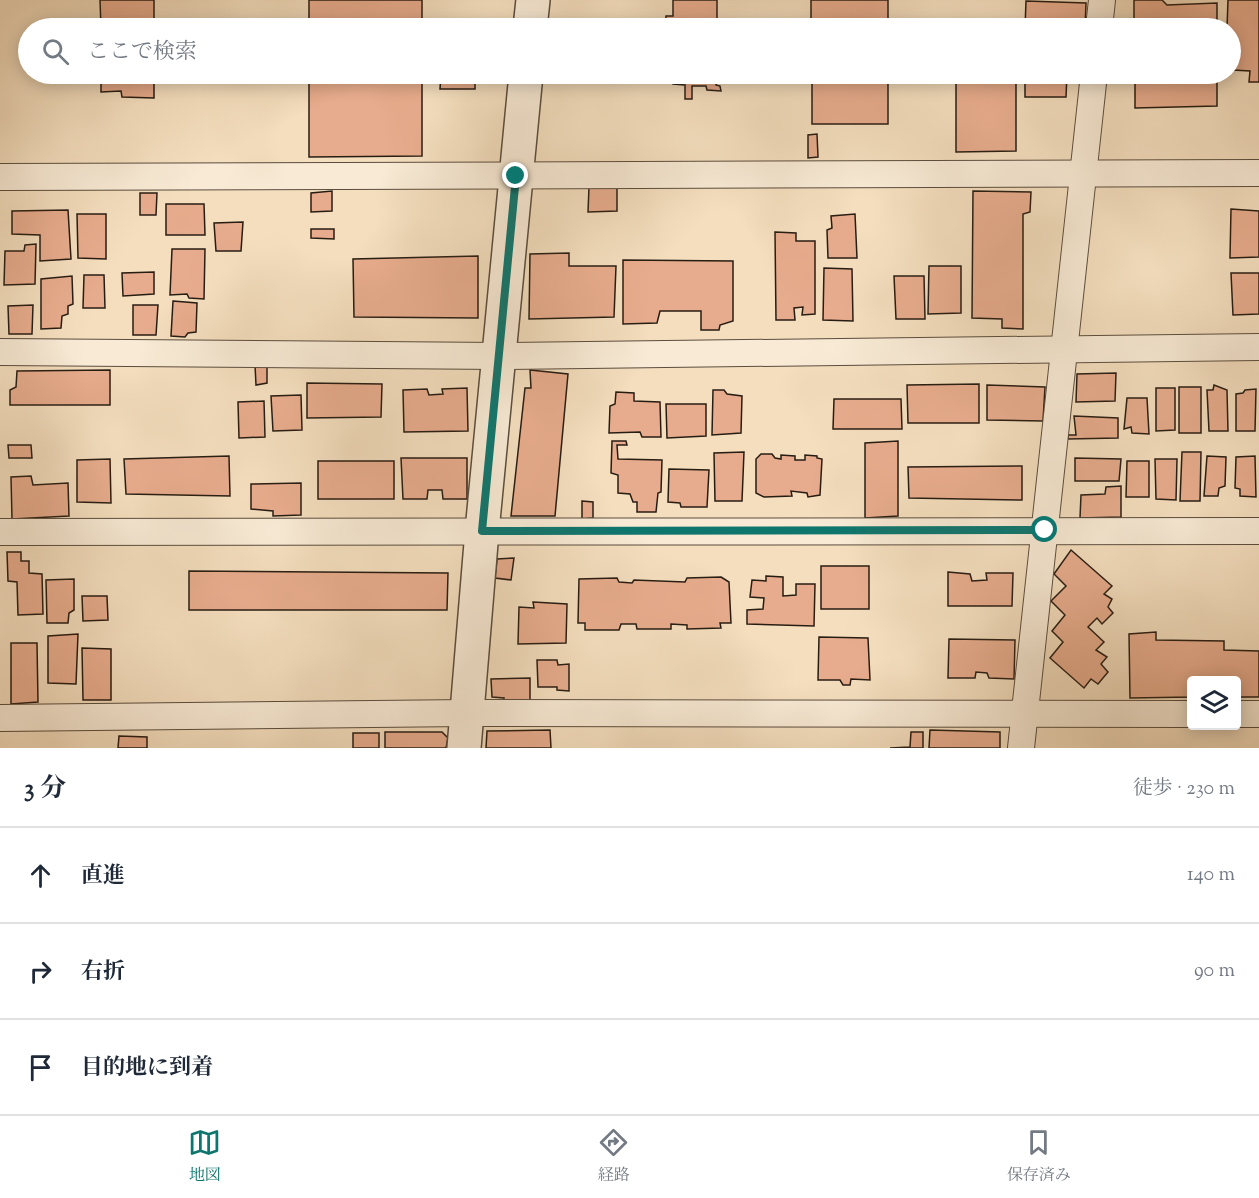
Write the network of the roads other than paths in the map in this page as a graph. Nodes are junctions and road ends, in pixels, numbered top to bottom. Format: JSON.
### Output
{"nodes":[{"id":1,"x":533,"y":0,"type":"edge"},
{"id":2,"x":1102,"y":0,"type":"edge"},
{"id":3,"x":531,"y":18,"type":"edge"},
{"id":4,"x":1100,"y":18,"type":"edge"},
{"id":5,"x":525,"y":84,"type":"edge"},
{"id":6,"x":1093,"y":84,"type":"edge"},
{"id":7,"x":1084,"y":173,"type":"junction"},
{"id":8,"x":1259,"y":173,"type":"edge"},
{"id":9,"x":516,"y":176,"type":"junction"},
{"id":10,"x":0,"y":177,"type":"edge"},
{"id":11,"x":1259,"y":347,"type":"edge"},
{"id":12,"x":1065,"y":348,"type":"junction"},
{"id":13,"x":0,"y":352,"type":"edge"},
{"id":14,"x":500,"y":356,"type":"junction"},
{"id":15,"x":1045,"y":530,"type":"junction"},
{"id":16,"x":482,"y":531,"type":"junction"},
{"id":17,"x":1259,"y":531,"type":"edge"},
{"id":18,"x":0,"y":532,"type":"edge"},
{"id":19,"x":467,"y":713,"type":"junction"},
{"id":20,"x":1187,"y":714,"type":"edge"},
{"id":21,"x":1241,"y":714,"type":"edge"},
{"id":22,"x":1259,"y":714,"type":"edge"},
{"id":23,"x":1025,"y":716,"type":"junction"},
{"id":24,"x":0,"y":718,"type":"edge"},
{"id":25,"x":464,"y":748,"type":"edge"},
{"id":26,"x":1021,"y":748,"type":"edge"}],
"edges":[{"from":1,"to":3,"type":"street"},
{"from":2,"to":4,"type":"street"},
{"from":5,"to":9,"type":"street"},
{"from":6,"to":7,"type":"street"},
{"from":7,"to":8,"type":"street"},
{"from":7,"to":9,"type":"street"},
{"from":7,"to":12,"type":"street"},
{"from":9,"to":10,"type":"street"},
{"from":9,"to":14,"type":"street"},
{"from":11,"to":12,"type":"street"},
{"from":12,"to":14,"type":"street"},
{"from":12,"to":15,"type":"street"},
{"from":13,"to":14,"type":"street"},
{"from":14,"to":16,"type":"street"},
{"from":15,"to":16,"type":"street"},
{"from":15,"to":17,"type":"street"},
{"from":15,"to":23,"type":"street"},
{"from":16,"to":18,"type":"street"},
{"from":16,"to":19,"type":"street"},
{"from":19,"to":23,"type":"street"},
{"from":19,"to":24,"type":"street"},
{"from":19,"to":25,"type":"street"},
{"from":20,"to":23,"type":"street"},
{"from":21,"to":22,"type":"street"},
{"from":23,"to":26,"type":"street"}]}
